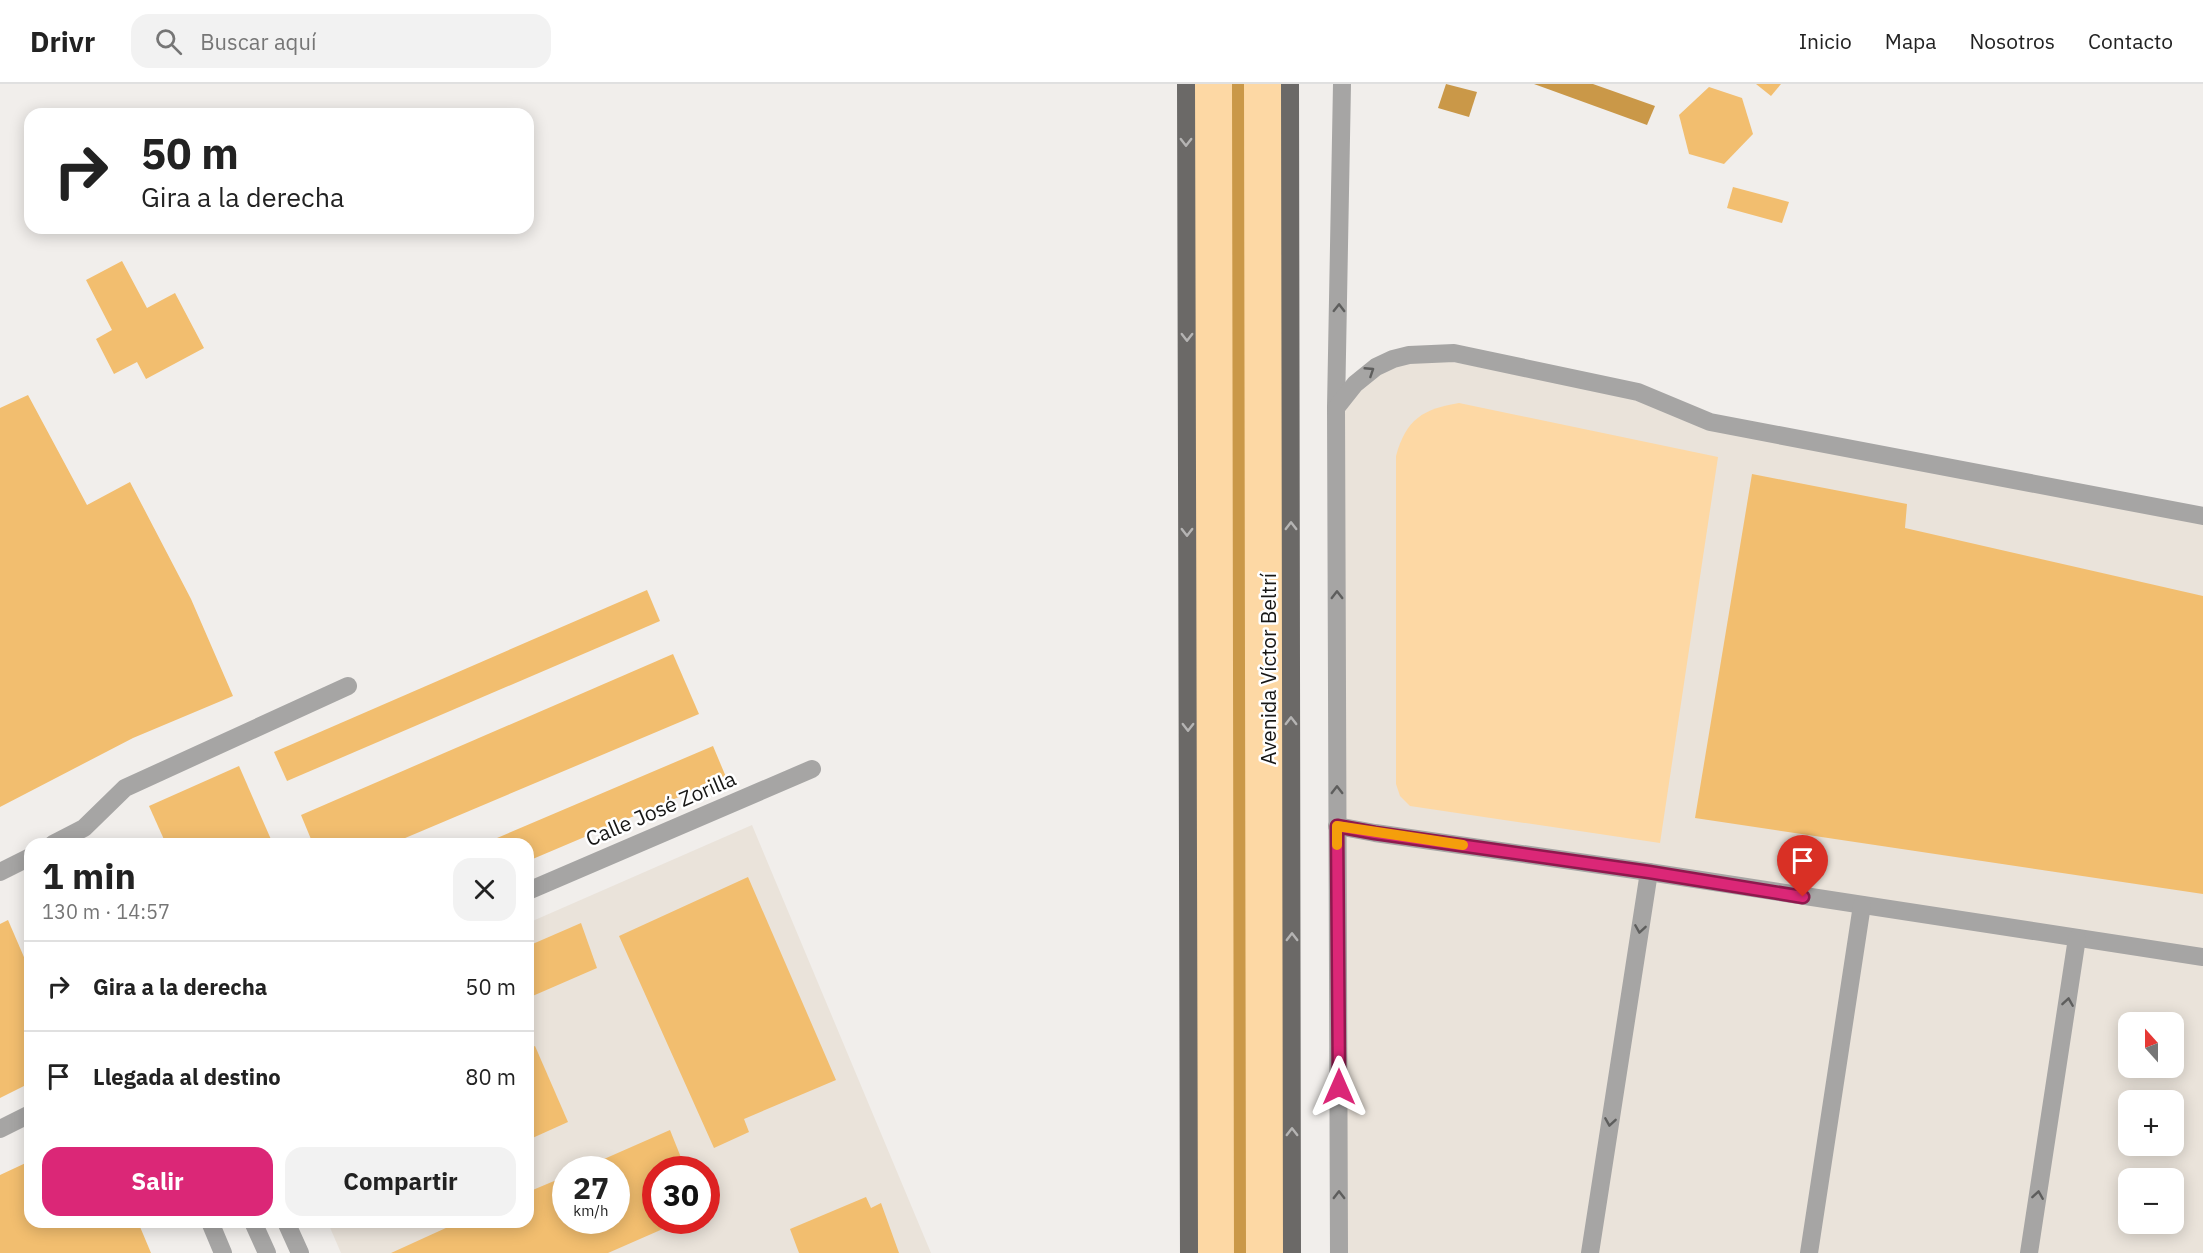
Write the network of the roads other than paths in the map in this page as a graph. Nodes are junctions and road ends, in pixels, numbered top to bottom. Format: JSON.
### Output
{"nodes":[{"id":1,"x":1186,"y":84,"type":"edge"},
{"id":2,"x":1290,"y":84,"type":"edge"},
{"id":3,"x":1342,"y":84,"type":"edge"},
{"id":4,"x":1336,"y":408,"type":"junction"},
{"id":5,"x":2203,"y":516,"type":"edge"},
{"id":6,"x":348,"y":686,"type":"dead end"},
{"id":7,"x":812,"y":769,"type":"dead end"},
{"id":8,"x":1337,"y":826,"type":"junction"},
{"id":9,"x":87,"y":836,"type":"edge"},
{"id":10,"x":24,"y":859,"type":"edge"},
{"id":11,"x":0,"y":872,"type":"edge"},
{"id":12,"x":1649,"y":872,"type":"junction"},
{"id":13,"x":534,"y":888,"type":"edge"},
{"id":14,"x":1862,"y":905,"type":"junction"},
{"id":15,"x":2077,"y":938,"type":"junction"},
{"id":16,"x":2203,"y":957,"type":"edge"},
{"id":17,"x":24,"y":1117,"type":"edge"},
{"id":18,"x":0,"y":1129,"type":"edge"},
{"id":19,"x":213,"y":1228,"type":"edge"},
{"id":20,"x":257,"y":1228,"type":"edge"},
{"id":21,"x":289,"y":1228,"type":"edge"},
{"id":22,"x":223,"y":1253,"type":"edge"},
{"id":23,"x":267,"y":1253,"type":"edge"},
{"id":24,"x":300,"y":1253,"type":"edge"},
{"id":25,"x":1189,"y":1253,"type":"edge"},
{"id":26,"x":1292,"y":1253,"type":"edge"},
{"id":27,"x":1339,"y":1253,"type":"edge"},
{"id":28,"x":1590,"y":1253,"type":"edge"},
{"id":29,"x":1809,"y":1253,"type":"edge"},
{"id":30,"x":2029,"y":1253,"type":"edge"}],
"edges":[{"from":1,"to":25,"type":"main road","one_way":true},
{"from":26,"to":2,"type":"main road","name":"Avenida Víctor Beltrí","one_way":true},
{"from":4,"to":3,"type":"street","one_way":true},
{"from":4,"to":5,"type":"street","one_way":true},
{"from":8,"to":4,"type":"street","one_way":true},
{"from":6,"to":9,"type":"street"},
{"from":7,"to":13,"type":"street","name":"Calle José Zorilla"},
{"from":8,"to":12,"type":"street"},
{"from":27,"to":8,"type":"street","one_way":true},
{"from":10,"to":11,"type":"street"},
{"from":12,"to":14,"type":"street"},
{"from":12,"to":28,"type":"street","one_way":true},
{"from":14,"to":15,"type":"street"},
{"from":14,"to":29,"type":"street"},
{"from":15,"to":16,"type":"street"},
{"from":30,"to":15,"type":"street","one_way":true},
{"from":17,"to":18,"type":"street"},
{"from":19,"to":22,"type":"street"},
{"from":20,"to":23,"type":"street"},
{"from":21,"to":24,"type":"street"}]}
